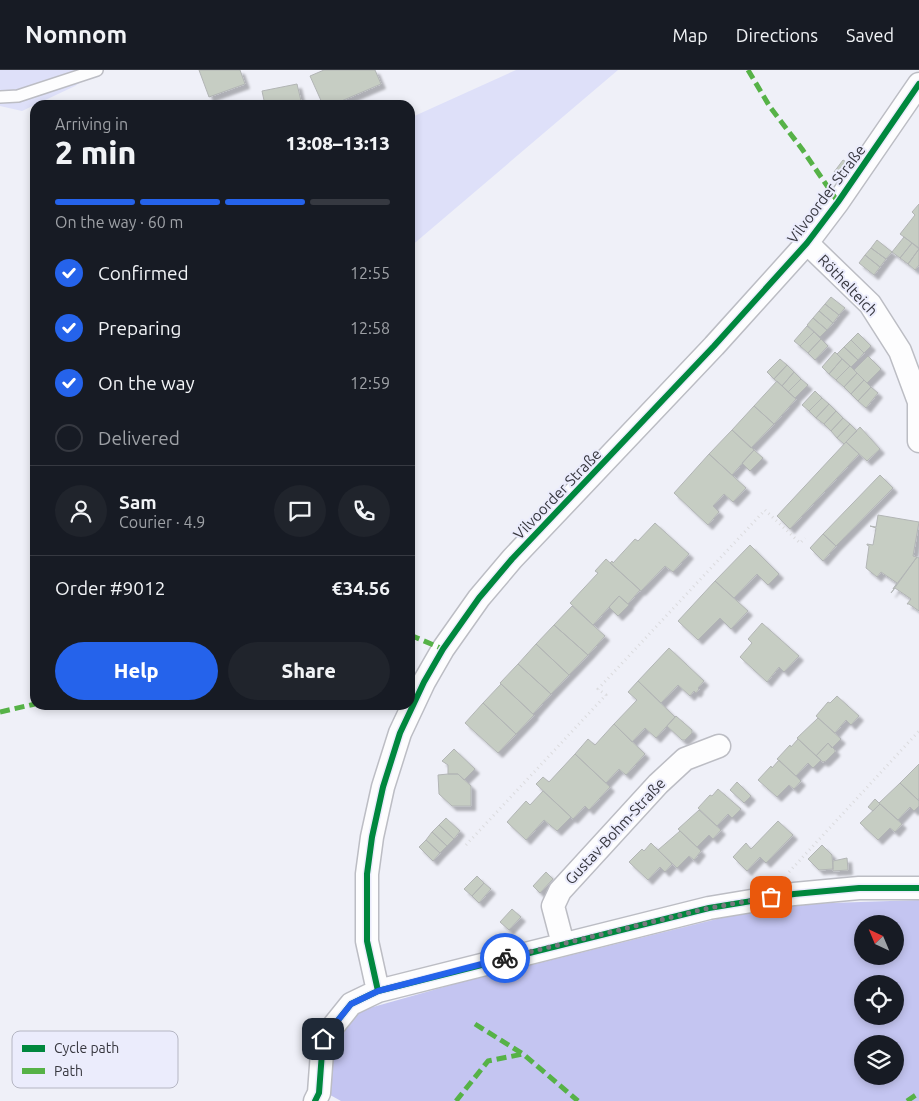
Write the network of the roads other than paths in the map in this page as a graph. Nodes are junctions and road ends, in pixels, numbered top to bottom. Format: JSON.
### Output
{"nodes":[{"id":1,"x":97,"y":70,"type":"edge"},
{"id":2,"x":919,"y":84,"type":"edge"},
{"id":3,"x":0,"y":97,"type":"edge"},
{"id":4,"x":807,"y":243,"type":"junction"},
{"id":5,"x":919,"y":402,"type":"edge"},
{"id":6,"x":919,"y":441,"type":"edge"},
{"id":7,"x":415,"y":701,"type":"edge"},
{"id":8,"x":411,"y":710,"type":"edge"},
{"id":9,"x":719,"y":746,"type":"dead end"},
{"id":10,"x":919,"y":888,"type":"edge"},
{"id":11,"x":563,"y":944,"type":"junction"},
{"id":12,"x":378,"y":991,"type":"junction"},
{"id":13,"x":315,"y":1101,"type":"edge"}],
"edges":[{"from":1,"to":3,"type":"lane"},
{"from":2,"to":4,"type":"street","name":"Vilvoorder Straße"},
{"from":4,"to":5,"type":"street","name":"Röthelteich"},
{"from":4,"to":7,"type":"street","name":"Vilvoorder Straße"},
{"from":5,"to":6,"type":"street","name":"Röthelteich"},
{"from":8,"to":12,"type":"street","name":"Vilvoorder Straße"},
{"from":9,"to":11,"type":"street","name":"Gustav-Bohm-Straße"},
{"from":10,"to":11,"type":"street"},
{"from":11,"to":12,"type":"street"},
{"from":12,"to":13,"type":"street"}]}
